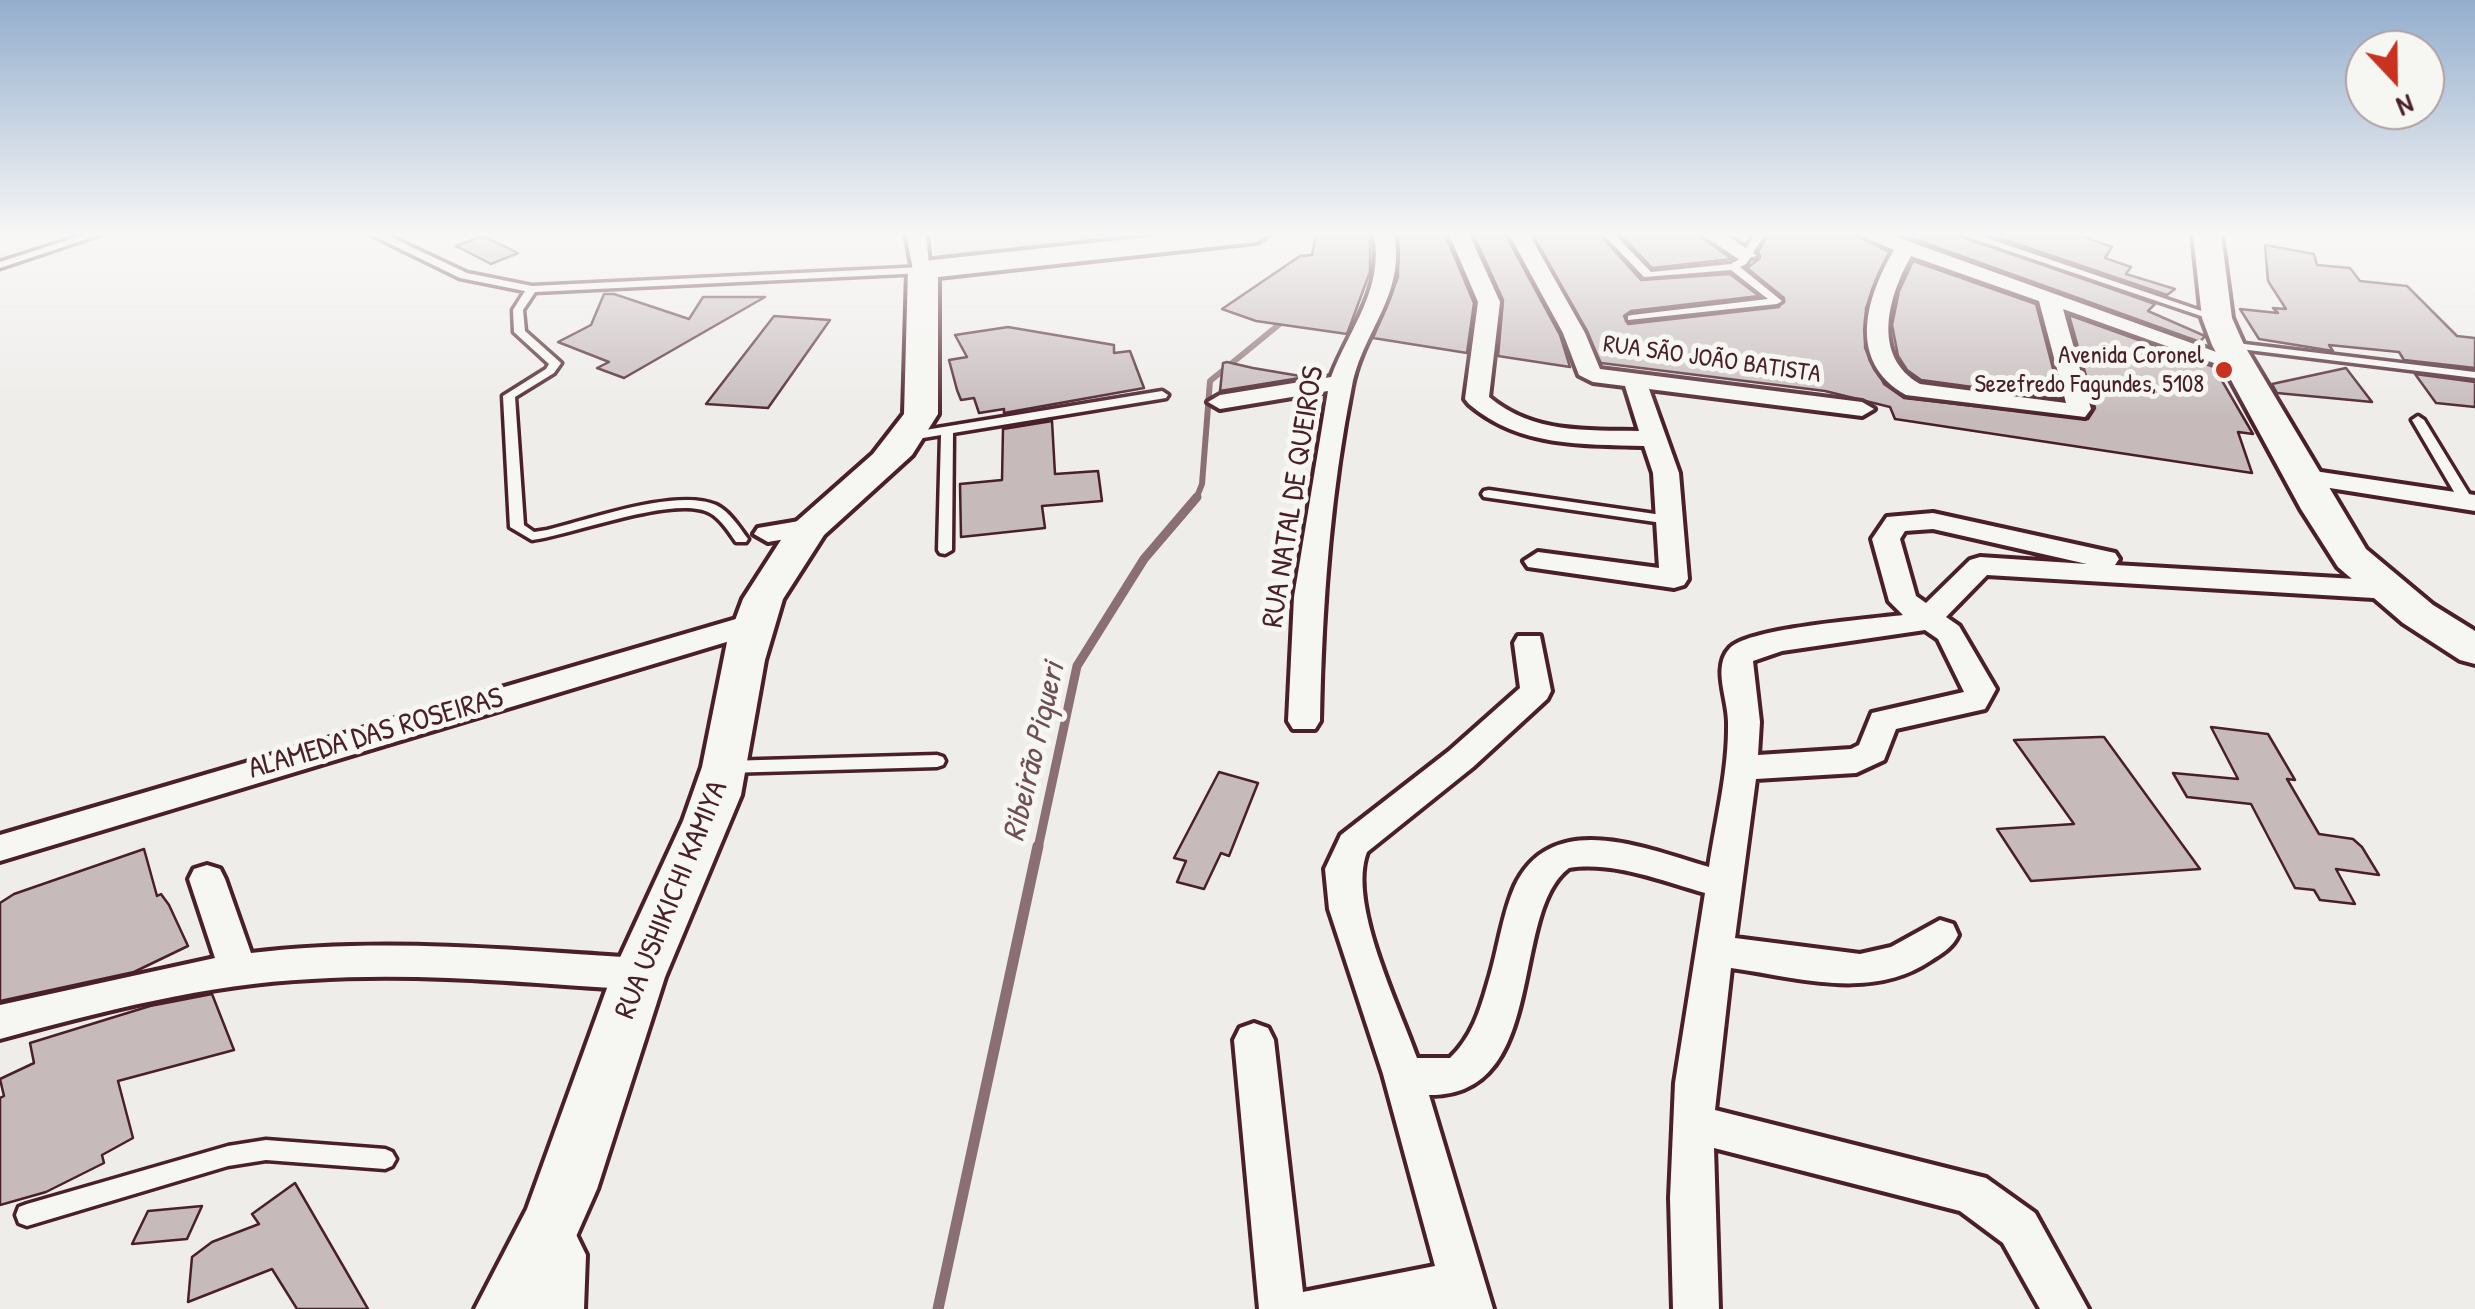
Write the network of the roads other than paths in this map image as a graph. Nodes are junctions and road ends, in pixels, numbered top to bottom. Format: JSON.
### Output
{"nodes":[{"id":1,"x":528,"y":295,"type":"edge"},
{"id":2,"x":921,"y":295,"type":"edge"},
{"id":3,"x":1382,"y":295,"type":"edge"},
{"id":4,"x":1488,"y":295,"type":"edge"},
{"id":5,"x":1553,"y":295,"type":"edge"},
{"id":6,"x":1770,"y":295,"type":"edge"},
{"id":7,"x":1884,"y":295,"type":"edge"},
{"id":8,"x":2041,"y":295,"type":"edge"},
{"id":9,"x":2113,"y":295,"type":"edge"},
{"id":10,"x":2218,"y":295,"type":"edge"},
{"id":11,"x":2049,"y":298,"type":"junction"},
{"id":12,"x":1632,"y":318,"type":"dead end"},
{"id":13,"x":2227,"y":342,"type":"junction"},
{"id":14,"x":2475,"y":375,"type":"edge"},
{"id":15,"x":1341,"y":382,"type":"junction"},
{"id":16,"x":1635,"y":382,"type":"junction"},
{"id":17,"x":1162,"y":396,"type":"dead end"},
{"id":18,"x":1220,"y":402,"type":"dead end"},
{"id":19,"x":1862,"y":409,"type":"dead end"},
{"id":20,"x":2418,"y":420,"type":"dead end"},
{"id":21,"x":929,"y":434,"type":"junction"},
{"id":22,"x":1654,"y":439,"type":"junction"},
{"id":23,"x":2301,"y":476,"type":"junction"},
{"id":24,"x":1489,"y":494,"type":"dead end"},
{"id":25,"x":2471,"y":503,"type":"edge"},
{"id":26,"x":1669,"y":520,"type":"junction"},
{"id":27,"x":773,"y":533,"type":"junction"},
{"id":28,"x":945,"y":550,"type":"dead end"},
{"id":29,"x":1538,"y":561,"type":"dead end"},
{"id":30,"x":2196,"y":579,"type":"junction"},
{"id":31,"x":2390,"y":590,"type":"junction"},
{"id":32,"x":1926,"y":621,"type":"junction"},
{"id":33,"x":753,"y":624,"type":"junction"},
{"id":34,"x":1529,"y":643,"type":"dead end"},
{"id":35,"x":2475,"y":650,"type":"edge"},
{"id":36,"x":1304,"y":721,"type":"dead end"},
{"id":37,"x":937,"y":760,"type":"dead end"},
{"id":38,"x":725,"y":767,"type":"junction"},
{"id":39,"x":1741,"y":768,"type":"junction"},
{"id":40,"x":0,"y":848,"type":"edge"},
{"id":41,"x":208,"y":879,"type":"dead end"},
{"id":42,"x":1725,"y":886,"type":"junction"},
{"id":43,"x":1940,"y":935,"type":"dead end"},
{"id":44,"x":1716,"y":951,"type":"junction"},
{"id":45,"x":240,"y":972,"type":"junction"},
{"id":46,"x":638,"y":974,"type":"junction"},
{"id":47,"x":0,"y":1022,"type":"edge"},
{"id":48,"x":1254,"y":1040,"type":"dead end"},
{"id":49,"x":1403,"y":1074,"type":"junction"},
{"id":50,"x":1694,"y":1124,"type":"junction"},
{"id":51,"x":385,"y":1159,"type":"dead end"},
{"id":52,"x":27,"y":1215,"type":"dead end"},
{"id":53,"x":548,"y":1226,"type":"junction"},
{"id":54,"x":1466,"y":1296,"type":"edge"},
{"id":55,"x":508,"y":1309,"type":"edge"},
{"id":56,"x":561,"y":1309,"type":"edge"},
{"id":57,"x":1282,"y":1309,"type":"edge"},
{"id":58,"x":1317,"y":1309,"type":"edge"},
{"id":59,"x":1696,"y":1309,"type":"edge"},
{"id":60,"x":2065,"y":1309,"type":"edge"}],
"edges":[{"from":1,"to":27,"type":"lane"},
{"from":2,"to":21,"type":"main road"},
{"from":3,"to":15,"type":"street","name":"RUA NATAL DE QUEIROS"},
{"from":4,"to":22,"type":"street"},
{"from":5,"to":16,"type":"street","name":"RUA SÃO JOÃO BATISTA"},
{"from":6,"to":12,"type":"lane"},
{"from":7,"to":11,"type":"street"},
{"from":8,"to":11,"type":"street"},
{"from":9,"to":13,"type":"lane"},
{"from":10,"to":13,"type":"main road"},
{"from":11,"to":13,"type":"street"},
{"from":13,"to":14,"type":"lane"},
{"from":13,"to":23,"type":"main road"},
{"from":15,"to":18,"type":"street"},
{"from":15,"to":36,"type":"street","name":"RUA NATAL DE QUEIROS"},
{"from":16,"to":19,"type":"street","name":"RUA SÃO JOÃO BATISTA"},
{"from":16,"to":22,"type":"street"},
{"from":17,"to":21,"type":"lane"},
{"from":20,"to":25,"type":"lane"},
{"from":21,"to":27,"type":"main road","name":"RUA USHIKICHI KAMIYA"},
{"from":21,"to":28,"type":"lane"},
{"from":22,"to":26,"type":"street"},
{"from":23,"to":25,"type":"street"},
{"from":23,"to":31,"type":"main road"},
{"from":24,"to":26,"type":"lane"},
{"from":26,"to":29,"type":"street"},
{"from":27,"to":33,"type":"main road","name":"RUA USHIKICHI KAMIYA"},
{"from":30,"to":31,"type":"street"},
{"from":30,"to":32,"type":"street"},
{"from":30,"to":32,"type":"street"},
{"from":31,"to":35,"type":"main road"},
{"from":32,"to":39,"type":"street"},
{"from":32,"to":39,"type":"street"},
{"from":33,"to":38,"type":"main road","name":"RUA USHIKICHI KAMIYA"},
{"from":33,"to":40,"type":"street","name":"ALAMEDA DAS ROSEIRAS"},
{"from":34,"to":49,"type":"street"},
{"from":37,"to":38,"type":"lane"},
{"from":38,"to":46,"type":"main road","name":"RUA USHIKICHI KAMIYA"},
{"from":39,"to":42,"type":"street"},
{"from":41,"to":45,"type":"street"},
{"from":42,"to":44,"type":"street"},
{"from":42,"to":49,"type":"street"},
{"from":43,"to":44,"type":"street"},
{"from":44,"to":50,"type":"street"},
{"from":45,"to":46,"type":"street"},
{"from":45,"to":47,"type":"street"},
{"from":46,"to":53,"type":"main road","name":"RUA USHIKICHI KAMIYA"},
{"from":48,"to":57,"type":"street"},
{"from":49,"to":54,"type":"street"},
{"from":50,"to":59,"type":"street"},
{"from":50,"to":60,"type":"street"},
{"from":51,"to":52,"type":"lane"},
{"from":53,"to":55,"type":"main road","name":"RUA USHIKICHI KAMIYA"},
{"from":53,"to":56,"type":"street"},
{"from":54,"to":58,"type":"street"}]}
